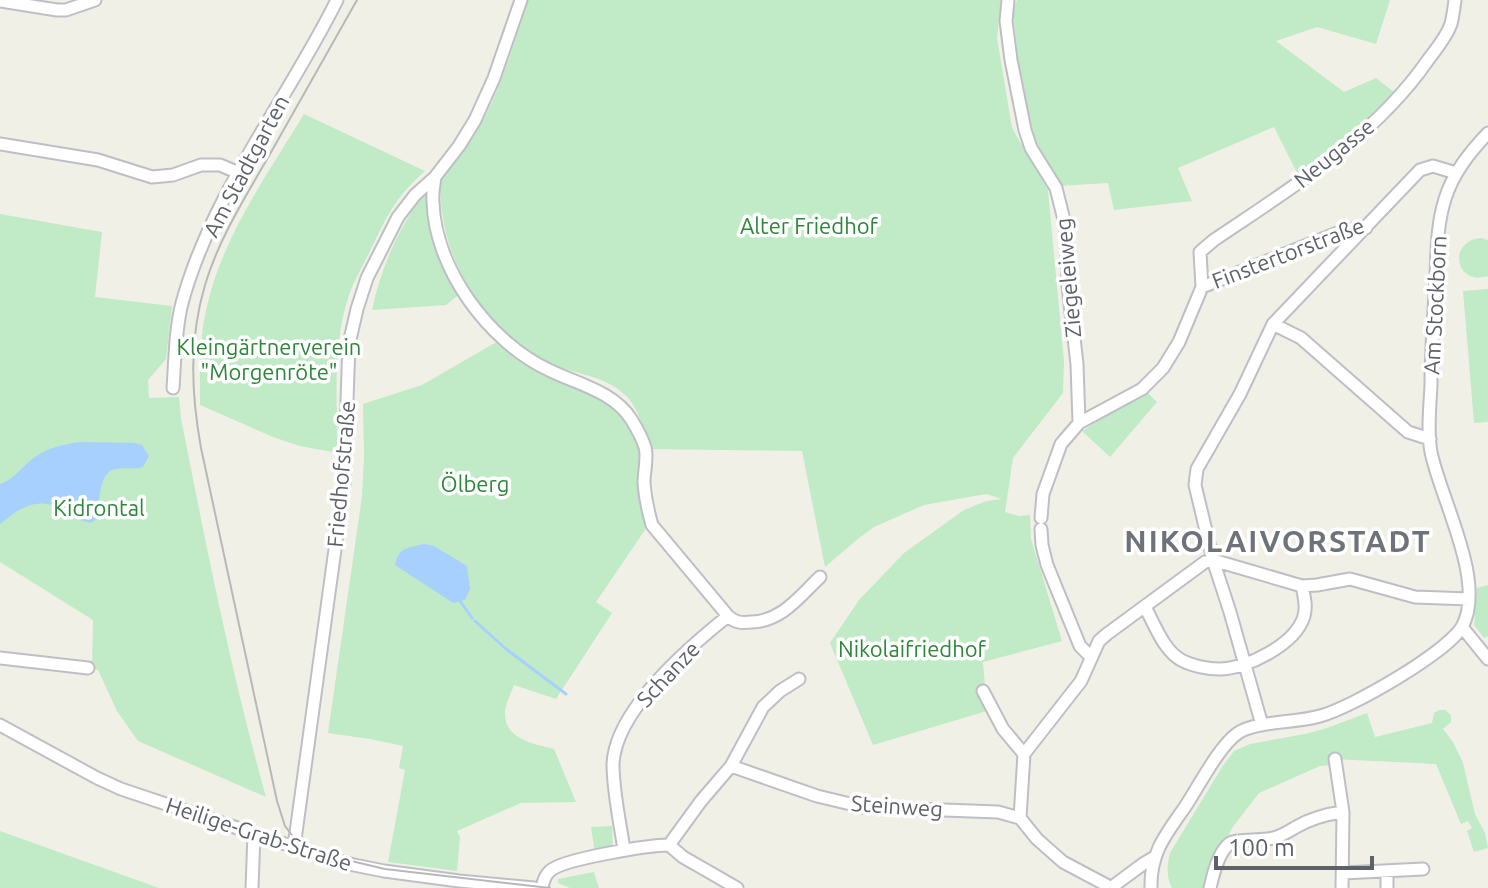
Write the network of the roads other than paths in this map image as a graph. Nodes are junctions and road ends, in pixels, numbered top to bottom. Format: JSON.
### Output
{"nodes":[{"id":1,"x":95,"y":0,"type":"edge"},
{"id":2,"x":337,"y":0,"type":"edge"},
{"id":3,"x":521,"y":0,"type":"edge"},
{"id":4,"x":1008,"y":0,"type":"edge"},
{"id":5,"x":1455,"y":0,"type":"edge"},
{"id":6,"x":0,"y":1,"type":"edge"},
{"id":7,"x":1488,"y":133,"type":"edge"},
{"id":8,"x":0,"y":144,"type":"edge"},
{"id":9,"x":239,"y":173,"type":"junction"},
{"id":10,"x":1456,"y":173,"type":"junction"},
{"id":11,"x":435,"y":177,"type":"junction"},
{"id":12,"x":1366,"y":228,"type":"junction"},
{"id":13,"x":1202,"y":287,"type":"junction"},
{"id":14,"x":1273,"y":324,"type":"junction"},
{"id":15,"x":173,"y":388,"type":"dead end"},
{"id":16,"x":1079,"y":423,"type":"junction"},
{"id":17,"x":1430,"y":439,"type":"junction"},
{"id":18,"x":1213,"y":560,"type":"junction"},
{"id":19,"x":820,"y":577,"type":"dead end"},
{"id":20,"x":1302,"y":586,"type":"junction"},
{"id":21,"x":1469,"y":599,"type":"junction"},
{"id":22,"x":1145,"y":607,"type":"junction"},
{"id":23,"x":728,"y":616,"type":"junction"},
{"id":24,"x":1462,"y":627,"type":"junction"},
{"id":25,"x":1091,"y":657,"type":"junction"},
{"id":26,"x":0,"y":658,"type":"edge"},
{"id":27,"x":1488,"y":659,"type":"edge"},
{"id":28,"x":1246,"y":665,"type":"junction"},
{"id":29,"x":88,"y":668,"type":"dead end"},
{"id":30,"x":799,"y":679,"type":"dead end"},
{"id":31,"x":983,"y":691,"type":"dead end"},
{"id":32,"x":0,"y":725,"type":"edge"},
{"id":33,"x":1262,"y":725,"type":"junction"},
{"id":34,"x":1024,"y":754,"type":"junction"},
{"id":35,"x":1335,"y":759,"type":"dead end"},
{"id":36,"x":731,"y":766,"type":"junction"},
{"id":37,"x":1343,"y":812,"type":"junction"},
{"id":38,"x":1020,"y":818,"type":"junction"},
{"id":39,"x":254,"y":834,"type":"junction"},
{"id":40,"x":669,"y":845,"type":"junction"},
{"id":41,"x":294,"y":847,"type":"junction"},
{"id":42,"x":624,"y":850,"type":"junction"},
{"id":43,"x":1153,"y":858,"type":"junction"},
{"id":44,"x":1423,"y":869,"type":"dead end"},
{"id":45,"x":1387,"y":872,"type":"junction"},
{"id":46,"x":1343,"y":873,"type":"junction"},
{"id":47,"x":1090,"y":884,"type":"edge"},
{"id":48,"x":252,"y":888,"type":"edge"},
{"id":49,"x":534,"y":888,"type":"edge"},
{"id":50,"x":542,"y":888,"type":"edge"},
{"id":51,"x":737,"y":888,"type":"edge"},
{"id":52,"x":1112,"y":888,"type":"edge"},
{"id":53,"x":1151,"y":888,"type":"edge"},
{"id":54,"x":1210,"y":888,"type":"edge"},
{"id":55,"x":1342,"y":888,"type":"edge"},
{"id":56,"x":1387,"y":888,"type":"edge"}],
"edges":[{"from":1,"to":6,"type":"street"},
{"from":2,"to":9,"type":"street","name":"Am Stadtgarten"},
{"from":3,"to":11,"type":"street","name":"Friedhofstraße"},
{"from":4,"to":16,"type":"street","name":"Ziegeleiweg"},
{"from":5,"to":13,"type":"street","name":"Neugasse"},
{"from":7,"to":10,"type":"street","name":"Am Stockborn"},
{"from":8,"to":9,"type":"street"},
{"from":9,"to":15,"type":"street","name":"Am Stadtgarten"},
{"from":10,"to":12,"type":"street","name":"Finstertorstraße"},
{"from":10,"to":17,"type":"street","name":"Am Stockborn"},
{"from":11,"to":23,"type":"street"},
{"from":11,"to":41,"type":"street","name":"Friedhofstraße"},
{"from":12,"to":13,"type":"street","name":"Finstertorstraße"},
{"from":12,"to":14,"type":"street"},
{"from":13,"to":16,"type":"street","name":"Finstertorstraße"},
{"from":14,"to":17,"type":"street"},
{"from":14,"to":18,"type":"street"},
{"from":16,"to":25,"type":"street","name":"Finstertorstraße"},
{"from":17,"to":21,"type":"street","name":"Am Stockborn"},
{"from":18,"to":20,"type":"street"},
{"from":18,"to":22,"type":"street"},
{"from":18,"to":28,"type":"street"},
{"from":19,"to":23,"type":"street"},
{"from":20,"to":21,"type":"street"},
{"from":20,"to":28,"type":"street"},
{"from":21,"to":24,"type":"street"},
{"from":22,"to":25,"type":"street"},
{"from":22,"to":28,"type":"street"},
{"from":23,"to":42,"type":"street","name":"Schanze"},
{"from":24,"to":27,"type":"street"},
{"from":24,"to":33,"type":"street"},
{"from":25,"to":34,"type":"street"},
{"from":26,"to":29,"type":"street"},
{"from":28,"to":33,"type":"street"},
{"from":30,"to":36,"type":"street"},
{"from":31,"to":34,"type":"street"},
{"from":32,"to":39,"type":"street","name":"Heilige-Grab-Straße"},
{"from":33,"to":43,"type":"street"},
{"from":34,"to":38,"type":"street"},
{"from":35,"to":37,"type":"street"},
{"from":36,"to":38,"type":"street","name":"Steinweg"},
{"from":36,"to":40,"type":"street"},
{"from":37,"to":46,"type":"street"},
{"from":37,"to":54,"type":"street"},
{"from":38,"to":47,"type":"street"},
{"from":39,"to":41,"type":"street","name":"Heilige-Grab-Straße"},
{"from":39,"to":48,"type":"street"},
{"from":40,"to":42,"type":"street"},
{"from":40,"to":51,"type":"street"},
{"from":41,"to":49,"type":"street","name":"Heilige-Grab-Straße"},
{"from":42,"to":50,"type":"street"},
{"from":43,"to":52,"type":"street"},
{"from":43,"to":53,"type":"street"},
{"from":44,"to":45,"type":"street"},
{"from":45,"to":46,"type":"street"},
{"from":45,"to":56,"type":"street"},
{"from":46,"to":55,"type":"street"},
{"from":47,"to":52,"type":"street"}]}
